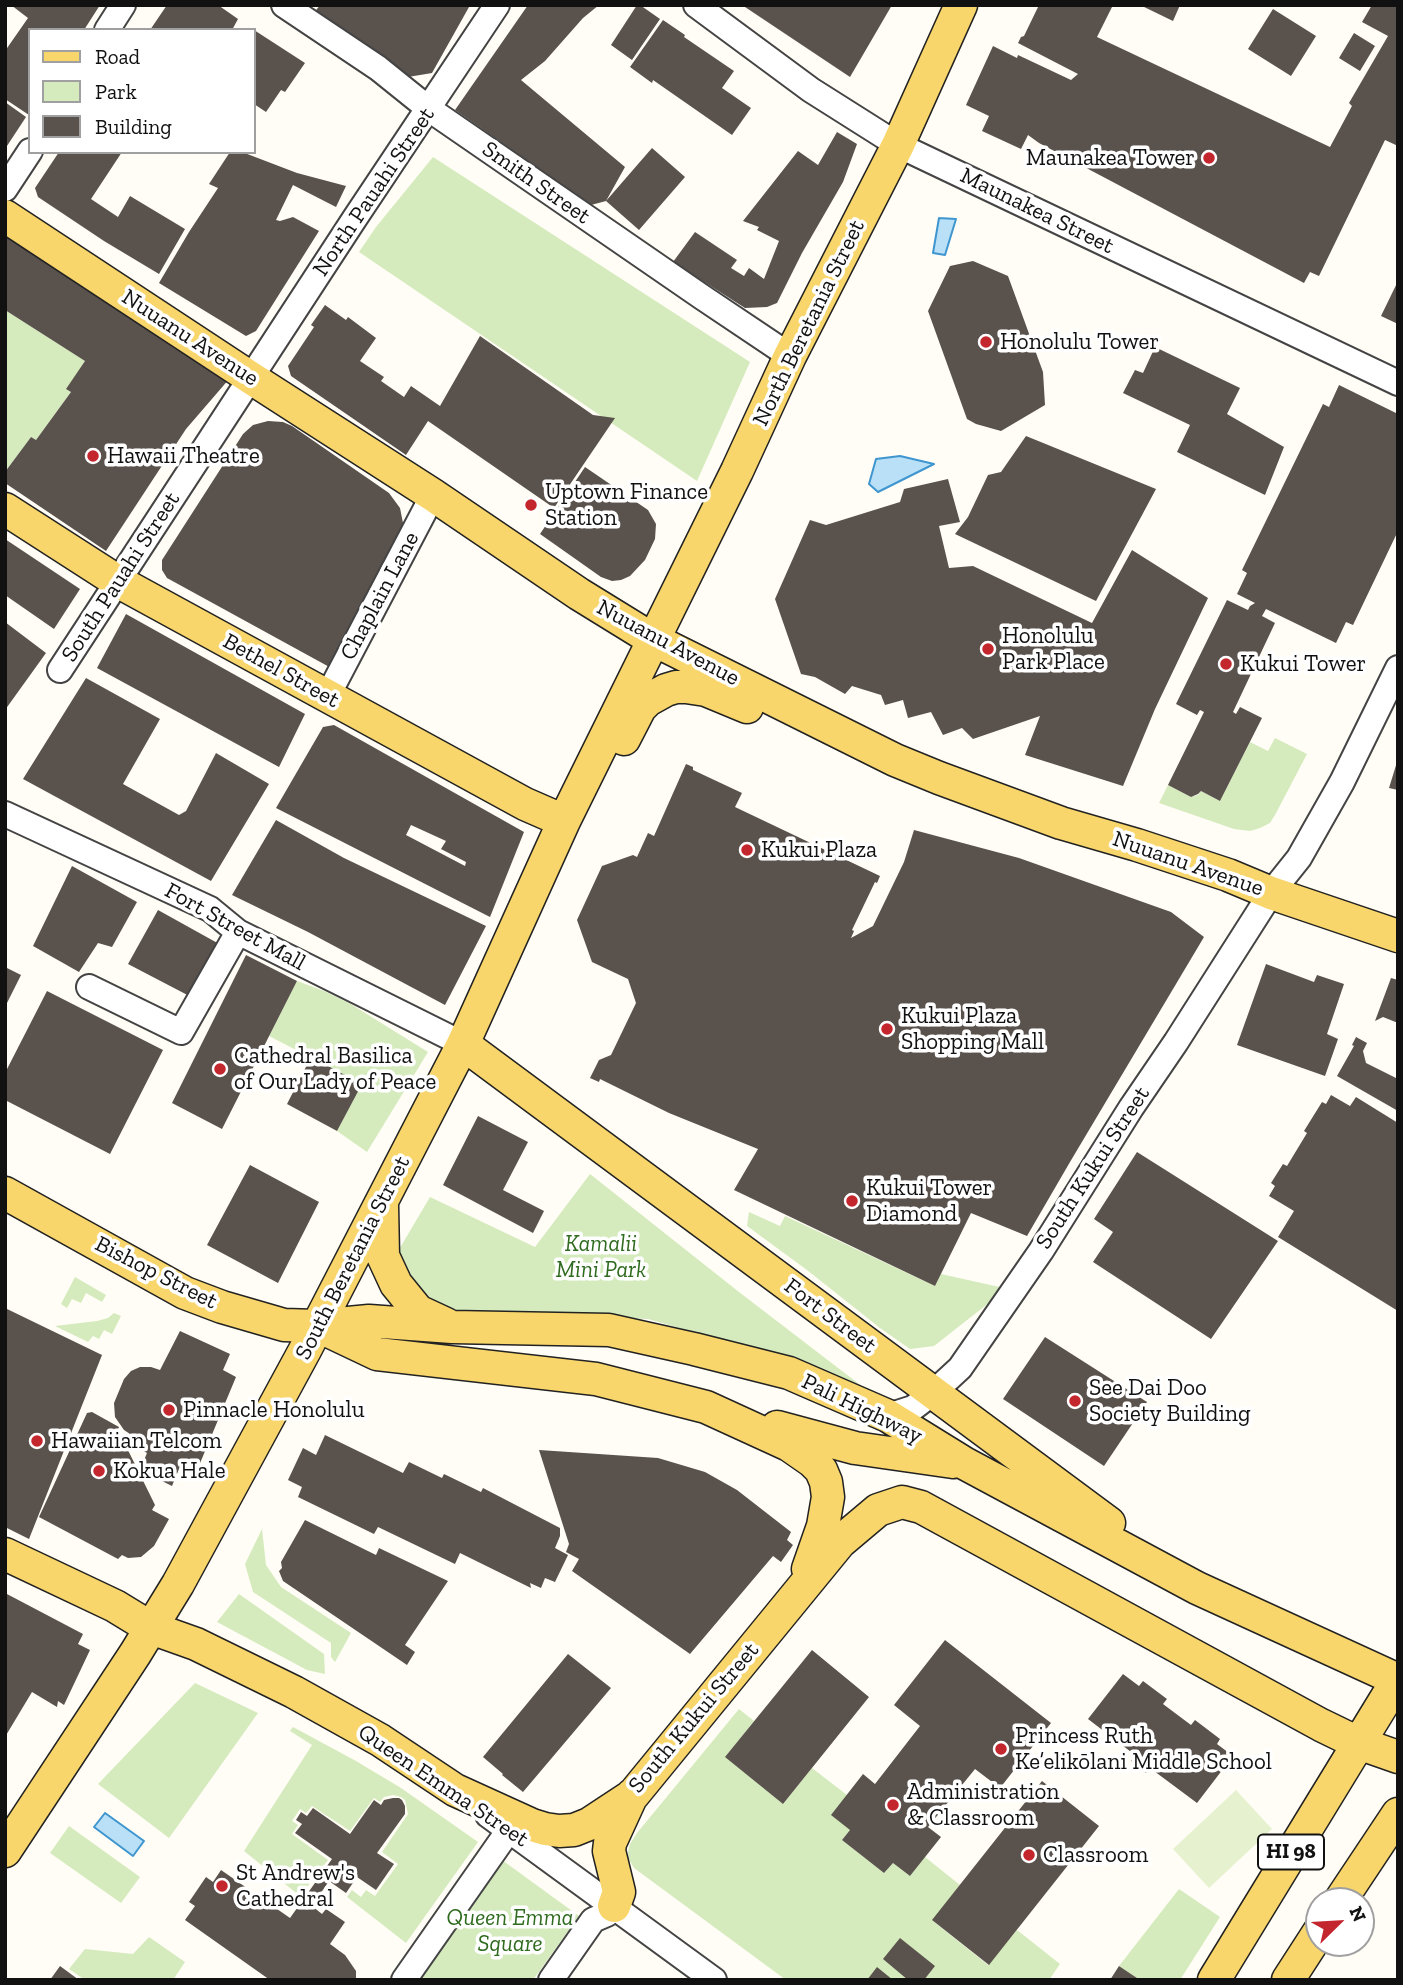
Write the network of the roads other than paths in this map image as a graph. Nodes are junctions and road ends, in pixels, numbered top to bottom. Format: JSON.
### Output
{"nodes":[{"id":1,"x":123,"y":5,"type":"edge"},
{"id":2,"x":284,"y":5,"type":"edge"},
{"id":3,"x":497,"y":5,"type":"edge"},
{"id":4,"x":696,"y":5,"type":"edge"},
{"id":5,"x":961,"y":5,"type":"edge"},
{"id":6,"x":108,"y":28,"type":"edge"},
{"id":7,"x":429,"y":109,"type":"junction"},
{"id":8,"x":898,"y":145,"type":"junction"},
{"id":9,"x":28,"y":154,"type":"edge"},
{"id":10,"x":5,"y":189,"type":"edge"},
{"id":11,"x":5,"y":216,"type":"edge"},
{"id":12,"x":790,"y":356,"type":"junction"},
{"id":13,"x":251,"y":379,"type":"junction"},
{"id":14,"x":1398,"y":383,"type":"edge"},
{"id":15,"x":433,"y":495,"type":"junction"},
{"id":16,"x":5,"y":509,"type":"edge"},
{"id":17,"x":117,"y":582,"type":"junction"},
{"id":18,"x":652,"y":639,"type":"junction"},
{"id":19,"x":1398,"y":668,"type":"edge"},
{"id":20,"x":60,"y":670,"type":"dead end"},
{"id":21,"x":327,"y":697,"type":"junction"},
{"id":22,"x":788,"y":706,"type":"junction"},
{"id":23,"x":5,"y":814,"type":"edge"},
{"id":24,"x":564,"y":821,"type":"junction"},
{"id":25,"x":1271,"y":893,"type":"junction"},
{"id":26,"x":238,"y":932,"type":"junction"},
{"id":27,"x":1398,"y":936,"type":"edge"},
{"id":28,"x":89,"y":986,"type":"dead end"},
{"id":29,"x":463,"y":1044,"type":"junction"},
{"id":30,"x":5,"y":1193,"type":"edge"},
{"id":31,"x":382,"y":1200,"type":"junction"},
{"id":32,"x":317,"y":1325,"type":"junction"},
{"id":33,"x":452,"y":1326,"type":"junction"},
{"id":34,"x":934,"y":1392,"type":"junction"},
{"id":35,"x":706,"y":1407,"type":"junction"},
{"id":36,"x":888,"y":1416,"type":"junction"},
{"id":37,"x":964,"y":1463,"type":"junction"},
{"id":38,"x":5,"y":1554,"type":"edge"},
{"id":39,"x":1197,"y":1588,"type":"junction"},
{"id":40,"x":801,"y":1590,"type":"junction"},
{"id":41,"x":151,"y":1628,"type":"junction"},
{"id":42,"x":1398,"y":1680,"type":"edge"},
{"id":43,"x":1358,"y":1743,"type":"junction"},
{"id":44,"x":1398,"y":1757,"type":"edge"},
{"id":45,"x":455,"y":1790,"type":"junction"},
{"id":46,"x":633,"y":1795,"type":"junction"},
{"id":47,"x":1398,"y":1814,"type":"edge"},
{"id":48,"x":509,"y":1830,"type":"junction"},
{"id":49,"x":5,"y":1851,"type":"edge"},
{"id":50,"x":1349,"y":1887,"type":"edge"},
{"id":51,"x":614,"y":1906,"type":"junction"},
{"id":52,"x":1305,"y":1954,"type":"edge"},
{"id":53,"x":404,"y":1980,"type":"edge"},
{"id":54,"x":551,"y":1980,"type":"edge"},
{"id":55,"x":714,"y":1980,"type":"edge"},
{"id":56,"x":1214,"y":1980,"type":"edge"},
{"id":57,"x":1288,"y":1980,"type":"edge"}],
"edges":[{"from":1,"to":6,"type":"street"},
{"from":2,"to":7,"type":"street","name":"Smith Street"},
{"from":3,"to":7,"type":"street","name":"North Pauahi Street"},
{"from":4,"to":8,"type":"street","name":"Maunakea Street"},
{"from":5,"to":8,"type":"main road","name":"North Beretania Street"},
{"from":7,"to":12,"type":"street","name":"Smith Street"},
{"from":7,"to":13,"type":"street","name":"North Pauahi Street"},
{"from":8,"to":12,"type":"main road","name":"North Beretania Street"},
{"from":8,"to":14,"type":"street","name":"Maunakea Street"},
{"from":9,"to":10,"type":"street"},
{"from":11,"to":13,"type":"main road","name":"Nuuanu Avenue"},
{"from":12,"to":18,"type":"main road","name":"North Beretania Street"},
{"from":13,"to":15,"type":"main road","name":"Nuuanu Avenue"},
{"from":13,"to":17,"type":"street","name":"South Pauahi Street"},
{"from":15,"to":18,"type":"main road","name":"Nuuanu Avenue"},
{"from":15,"to":21,"type":"street","name":"Chaplain Lane"},
{"from":16,"to":17,"type":"main road","name":"Bethel Street"},
{"from":17,"to":20,"type":"street","name":"South Pauahi Street"},
{"from":17,"to":21,"type":"main road","name":"Bethel Street"},
{"from":18,"to":22,"type":"main road","name":"Nuuanu Avenue"},
{"from":18,"to":24,"type":"main road","name":"South Beretania Street"},
{"from":19,"to":25,"type":"street","name":"South Kukui Street"},
{"from":21,"to":24,"type":"main road","name":"Bethel Street"},
{"from":22,"to":24,"type":"main road"},
{"from":22,"to":25,"type":"main road","name":"Nuuanu Avenue"},
{"from":23,"to":26,"type":"street","name":"Fort Street Mall"},
{"from":24,"to":29,"type":"main road","name":"South Beretania Street"},
{"from":25,"to":27,"type":"main road","name":"Nuuanu Avenue"},
{"from":25,"to":34,"type":"street","name":"South Kukui Street"},
{"from":26,"to":28,"type":"street"},
{"from":26,"to":29,"type":"street","name":"Fort Street Mall"},
{"from":29,"to":31,"type":"main road","name":"South Beretania Street"},
{"from":29,"to":34,"type":"main road","name":"Fort Street"},
{"from":30,"to":32,"type":"main road","name":"Bishop Street"},
{"from":31,"to":32,"type":"main road","name":"South Beretania Street"},
{"from":31,"to":33,"type":"main road"},
{"from":32,"to":33,"type":"main road","name":"Pali Highway"},
{"from":32,"to":35,"type":"main road"},
{"from":32,"to":41,"type":"main road","name":"South Beretania Street"},
{"from":33,"to":36,"type":"main road","name":"Pali Highway"},
{"from":34,"to":36,"type":"street","name":"South Kukui Street"},
{"from":34,"to":39,"type":"main road","name":"Fort Street"},
{"from":35,"to":37,"type":"main road"},
{"from":35,"to":40,"type":"main road"},
{"from":36,"to":37,"type":"main road","name":"Pali Highway"},
{"from":37,"to":39,"type":"main road","name":"Pali Highway"},
{"from":38,"to":41,"type":"main road","name":"Queen Emma Street"},
{"from":39,"to":42,"type":"main road","name":"Pali Highway"},
{"from":40,"to":43,"type":"main road"},
{"from":40,"to":46,"type":"main road","name":"South Kukui Street"},
{"from":41,"to":45,"type":"main road","name":"Queen Emma Street"},
{"from":41,"to":49,"type":"main road","name":"South Beretania Street"},
{"from":42,"to":43,"type":"main road","number":"HI 98"},
{"from":43,"to":44,"type":"main road"},
{"from":43,"to":56,"type":"main road","number":"HI 98"},
{"from":45,"to":46,"type":"main road","name":"South Kukui Street"},
{"from":45,"to":48,"type":"street","name":"Queen Emma Street"},
{"from":46,"to":51,"type":"main road"},
{"from":47,"to":50,"type":"main road","number":"HI 98"},
{"from":48,"to":51,"type":"street","name":"Queen Emma Street"},
{"from":48,"to":53,"type":"street"},
{"from":51,"to":54,"type":"street"},
{"from":51,"to":55,"type":"street","name":"Queen Emma Street"},
{"from":52,"to":57,"type":"main road"}]}
